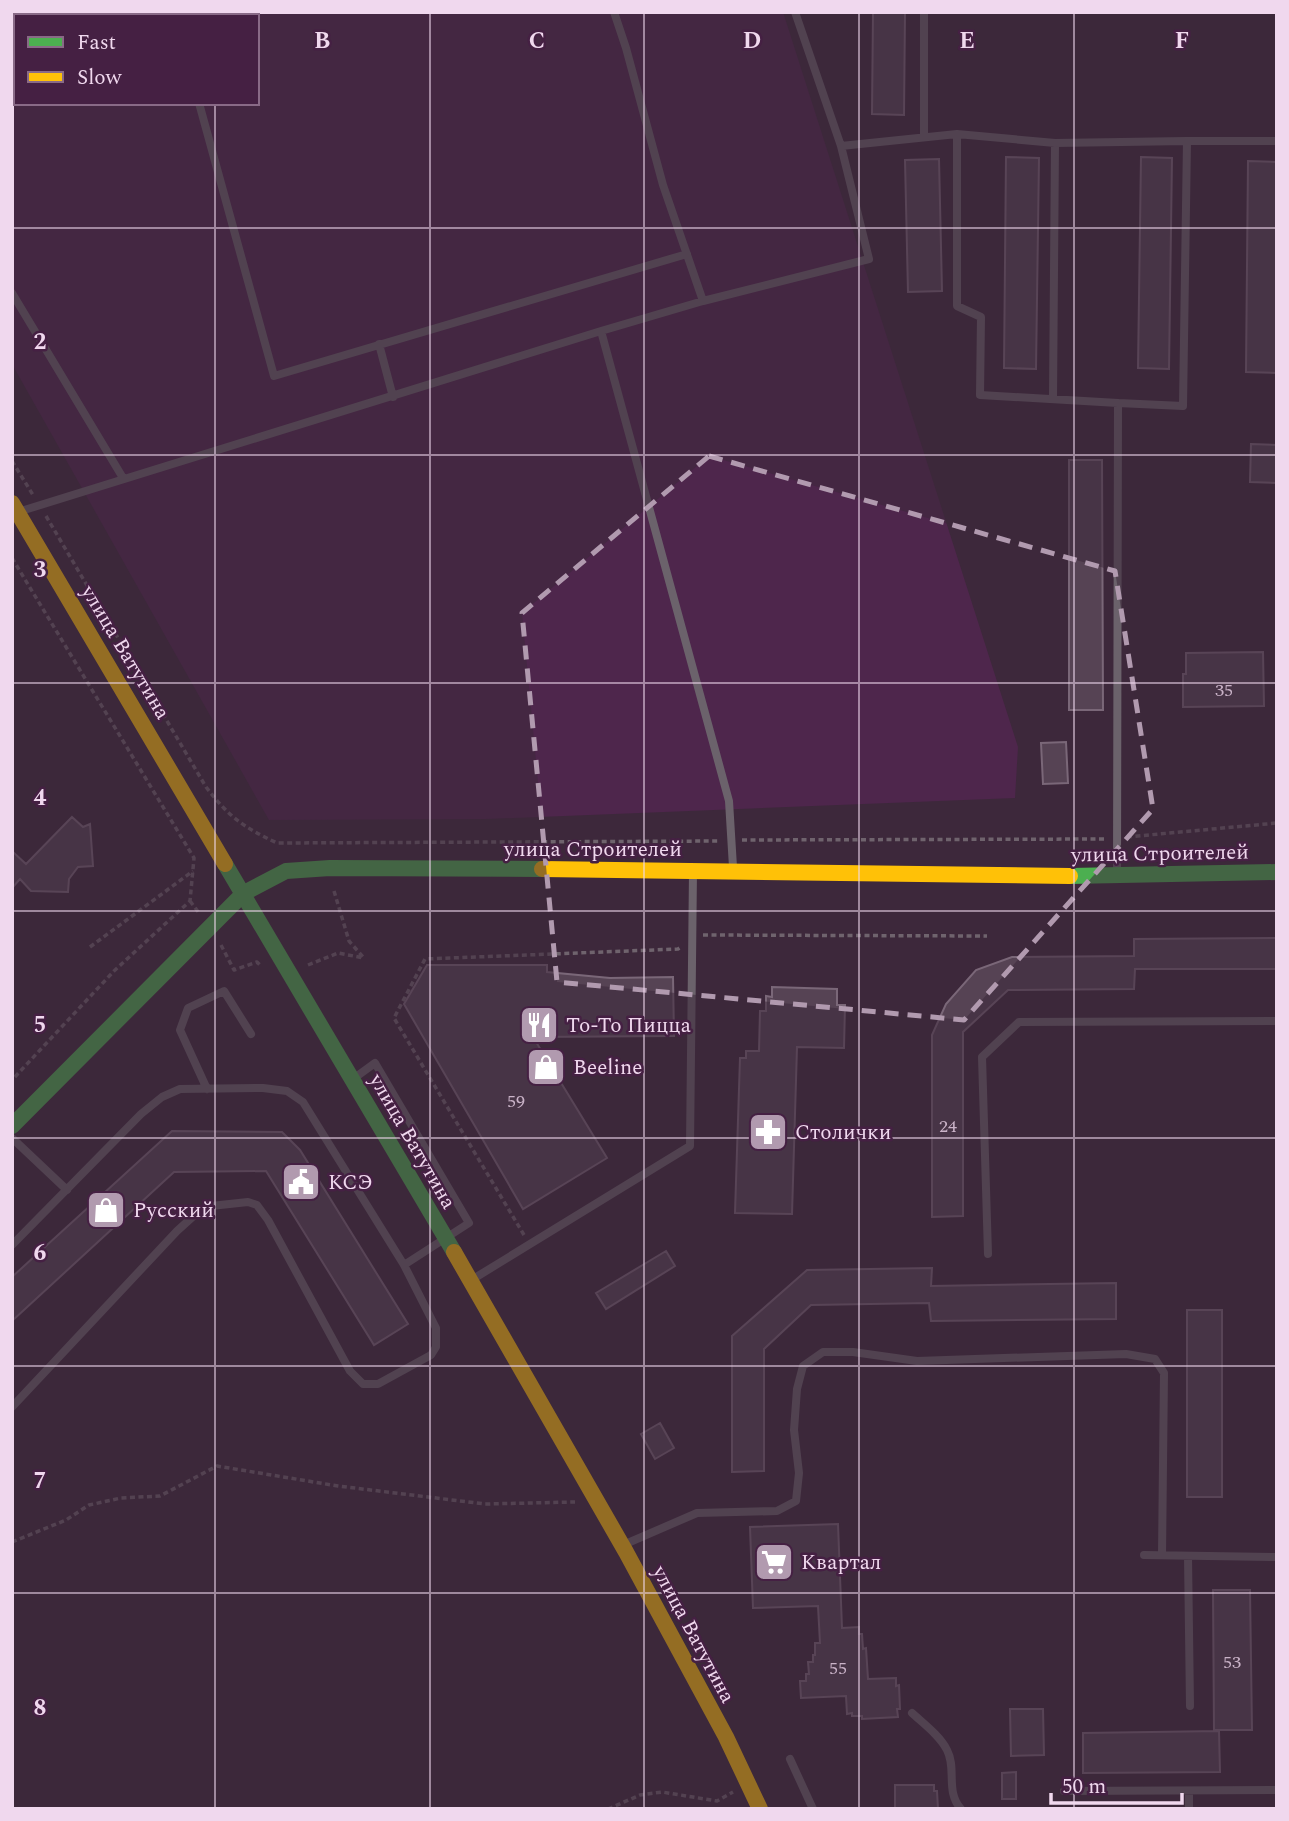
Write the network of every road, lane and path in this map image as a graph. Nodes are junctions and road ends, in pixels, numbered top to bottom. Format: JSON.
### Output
{"nodes":[{"id":1,"x":614,"y":12,"type":"edge"},
{"id":2,"x":795,"y":12,"type":"edge"},
{"id":3,"x":924,"y":12,"type":"edge"},
{"id":4,"x":200,"y":105,"type":"edge"},
{"id":5,"x":957,"y":134,"type":"junction"},
{"id":6,"x":924,"y":137,"type":"junction"},
{"id":7,"x":1187,"y":141,"type":"junction"},
{"id":8,"x":1277,"y":141,"type":"edge"},
{"id":9,"x":1055,"y":143,"type":"junction"},
{"id":10,"x":841,"y":146,"type":"junction"},
{"id":11,"x":687,"y":254,"type":"junction"},
{"id":12,"x":12,"y":293,"type":"edge"},
{"id":13,"x":703,"y":301,"type":"junction"},
{"id":14,"x":601,"y":331,"type":"junction"},
{"id":15,"x":379,"y":344,"type":"junction"},
{"id":16,"x":393,"y":397,"type":"junction"},
{"id":17,"x":1052,"y":399,"type":"junction"},
{"id":18,"x":1118,"y":403,"type":"junction"},
{"id":19,"x":12,"y":461,"type":"edge"},
{"id":20,"x":123,"y":478,"type":"junction"},
{"id":21,"x":39,"y":505,"type":"junction"},
{"id":22,"x":15,"y":508,"type":"edge"},
{"id":23,"x":12,"y":558,"type":"edge"},
{"id":24,"x":1277,"y":823,"type":"edge"},
{"id":25,"x":1117,"y":838,"type":"junction"},
{"id":26,"x":732,"y":841,"type":"junction"},
{"id":27,"x":693,"y":870,"type":"junction"},
{"id":28,"x":733,"y":870,"type":"junction"},
{"id":29,"x":193,"y":871,"type":"junction"},
{"id":30,"x":1277,"y":872,"type":"edge"},
{"id":31,"x":1118,"y":874,"type":"junction"},
{"id":32,"x":334,"y":891,"type":"dead end"},
{"id":33,"x":244,"y":893,"type":"junction"},
{"id":34,"x":190,"y":901,"type":"junction"},
{"id":35,"x":209,"y":928,"type":"junction"},
{"id":36,"x":987,"y":936,"type":"dead end"},
{"id":37,"x":694,"y":938,"type":"junction"},
{"id":38,"x":90,"y":947,"type":"dead end"},
{"id":39,"x":306,"y":965,"type":"dead end"},
{"id":40,"x":264,"y":969,"type":"dead end"},
{"id":41,"x":1277,"y":1021,"type":"edge"},
{"id":42,"x":251,"y":1034,"type":"dead end"},
{"id":43,"x":353,"y":1079,"type":"junction"},
{"id":44,"x":12,"y":1080,"type":"edge"},
{"id":45,"x":207,"y":1089,"type":"junction"},
{"id":46,"x":12,"y":1126,"type":"edge"},
{"id":47,"x":12,"y":1138,"type":"edge"},
{"id":48,"x":67,"y":1190,"type":"junction"},
{"id":49,"x":445,"y":1239,"type":"junction"},
{"id":50,"x":530,"y":1244,"type":"junction"},
{"id":51,"x":12,"y":1245,"type":"edge"},
{"id":52,"x":988,"y":1254,"type":"dead end"},
{"id":53,"x":404,"y":1265,"type":"junction"},
{"id":54,"x":471,"y":1280,"type":"junction"},
{"id":55,"x":12,"y":1407,"type":"edge"},
{"id":56,"x":593,"y":1496,"type":"junction"},
{"id":57,"x":12,"y":1542,"type":"edge"},
{"id":58,"x":622,"y":1545,"type":"junction"},
{"id":59,"x":1144,"y":1555,"type":"dead end"},
{"id":60,"x":1162,"y":1555,"type":"junction"},
{"id":61,"x":1188,"y":1556,"type":"junction"},
{"id":62,"x":1277,"y":1557,"type":"edge"},
{"id":63,"x":1190,"y":1706,"type":"dead end"},
{"id":64,"x":912,"y":1713,"type":"dead end"},
{"id":65,"x":790,"y":1759,"type":"dead end"},
{"id":66,"x":748,"y":1783,"type":"junction"},
{"id":67,"x":1277,"y":1790,"type":"edge"},
{"id":68,"x":1064,"y":1791,"type":"dead end"},
{"id":69,"x":1189,"y":1791,"type":"junction"},
{"id":70,"x":608,"y":1809,"type":"edge"},
{"id":71,"x":761,"y":1809,"type":"edge"},
{"id":72,"x":813,"y":1809,"type":"edge"},
{"id":73,"x":961,"y":1809,"type":"edge"},
{"id":74,"x":1189,"y":1809,"type":"edge"}],
"edges":[{"from":1,"to":11,"type":"lane"},
{"from":2,"to":10,"type":"lane"},
{"from":3,"to":6,"type":"lane"},
{"from":4,"to":15,"type":"lane"},
{"from":5,"to":6,"type":"lane"},
{"from":5,"to":9,"type":"lane"},
{"from":5,"to":17,"type":"lane"},
{"from":6,"to":10,"type":"lane"},
{"from":7,"to":8,"type":"lane"},
{"from":7,"to":9,"type":"lane"},
{"from":7,"to":18,"type":"lane"},
{"from":9,"to":17,"type":"lane"},
{"from":10,"to":13,"type":"lane"},
{"from":11,"to":13,"type":"lane"},
{"from":11,"to":15,"type":"lane"},
{"from":12,"to":20,"type":"lane"},
{"from":13,"to":14,"type":"lane"},
{"from":14,"to":16,"type":"lane"},
{"from":14,"to":26,"type":"lane"},
{"from":15,"to":16,"type":"lane"},
{"from":16,"to":20,"type":"lane"},
{"from":17,"to":18,"type":"lane"},
{"from":18,"to":25,"type":"lane"},
{"from":19,"to":21,"type":"path"},
{"from":20,"to":21,"type":"lane"},
{"from":21,"to":22,"type":"lane"},
{"from":21,"to":26,"type":"path"},
{"from":22,"to":33,"type":"main road","name":"улица Ватутина"},
{"from":23,"to":29,"type":"path"},
{"from":24,"to":25,"type":"path"},
{"from":25,"to":26,"type":"path"},
{"from":25,"to":31,"type":"lane"},
{"from":26,"to":28,"type":"lane"},
{"from":27,"to":28,"type":"main road","name":"улица Строителей"},
{"from":27,"to":33,"type":"main road","name":"улица Строителей"},
{"from":27,"to":37,"type":"lane"},
{"from":28,"to":31,"type":"main road","name":"улица Строителей"},
{"from":29,"to":34,"type":"path"},
{"from":29,"to":38,"type":"path"},
{"from":30,"to":31,"type":"main road","name":"улица Строителей"},
{"from":32,"to":39,"type":"path"},
{"from":33,"to":35,"type":"main road","name":"улица Строителей"},
{"from":33,"to":43,"type":"main road","name":"улица Ватутина"},
{"from":34,"to":35,"type":"path"},
{"from":34,"to":44,"type":"path"},
{"from":35,"to":40,"type":"path"},
{"from":35,"to":46,"type":"main road","name":"улица Строителей"},
{"from":36,"to":37,"type":"path"},
{"from":37,"to":50,"type":"lane"},
{"from":37,"to":50,"type":"path"},
{"from":41,"to":52,"type":"lane"},
{"from":42,"to":45,"type":"lane"},
{"from":43,"to":49,"type":"main road","name":"улица Ватутина"},
{"from":43,"to":49,"type":"lane"},
{"from":45,"to":48,"type":"lane"},
{"from":45,"to":53,"type":"lane"},
{"from":47,"to":48,"type":"lane"},
{"from":48,"to":51,"type":"lane"},
{"from":49,"to":53,"type":"lane"},
{"from":49,"to":54,"type":"main road","name":"улица Ватутина"},
{"from":50,"to":54,"type":"lane"},
{"from":53,"to":55,"type":"lane"},
{"from":54,"to":56,"type":"main road","name":"улица Ватутина"},
{"from":56,"to":57,"type":"path"},
{"from":56,"to":58,"type":"main road","name":"улица Ватутина"},
{"from":58,"to":60,"type":"lane"},
{"from":58,"to":66,"type":"main road","name":"улица Ватутина"},
{"from":59,"to":60,"type":"lane"},
{"from":60,"to":61,"type":"lane"},
{"from":61,"to":62,"type":"lane"},
{"from":61,"to":63,"type":"lane"},
{"from":64,"to":73,"type":"lane"},
{"from":65,"to":72,"type":"lane"},
{"from":66,"to":70,"type":"path"},
{"from":66,"to":71,"type":"main road","name":"улица Ватутина"},
{"from":67,"to":69,"type":"lane"},
{"from":68,"to":69,"type":"lane"},
{"from":69,"to":74,"type":"lane"}]}
